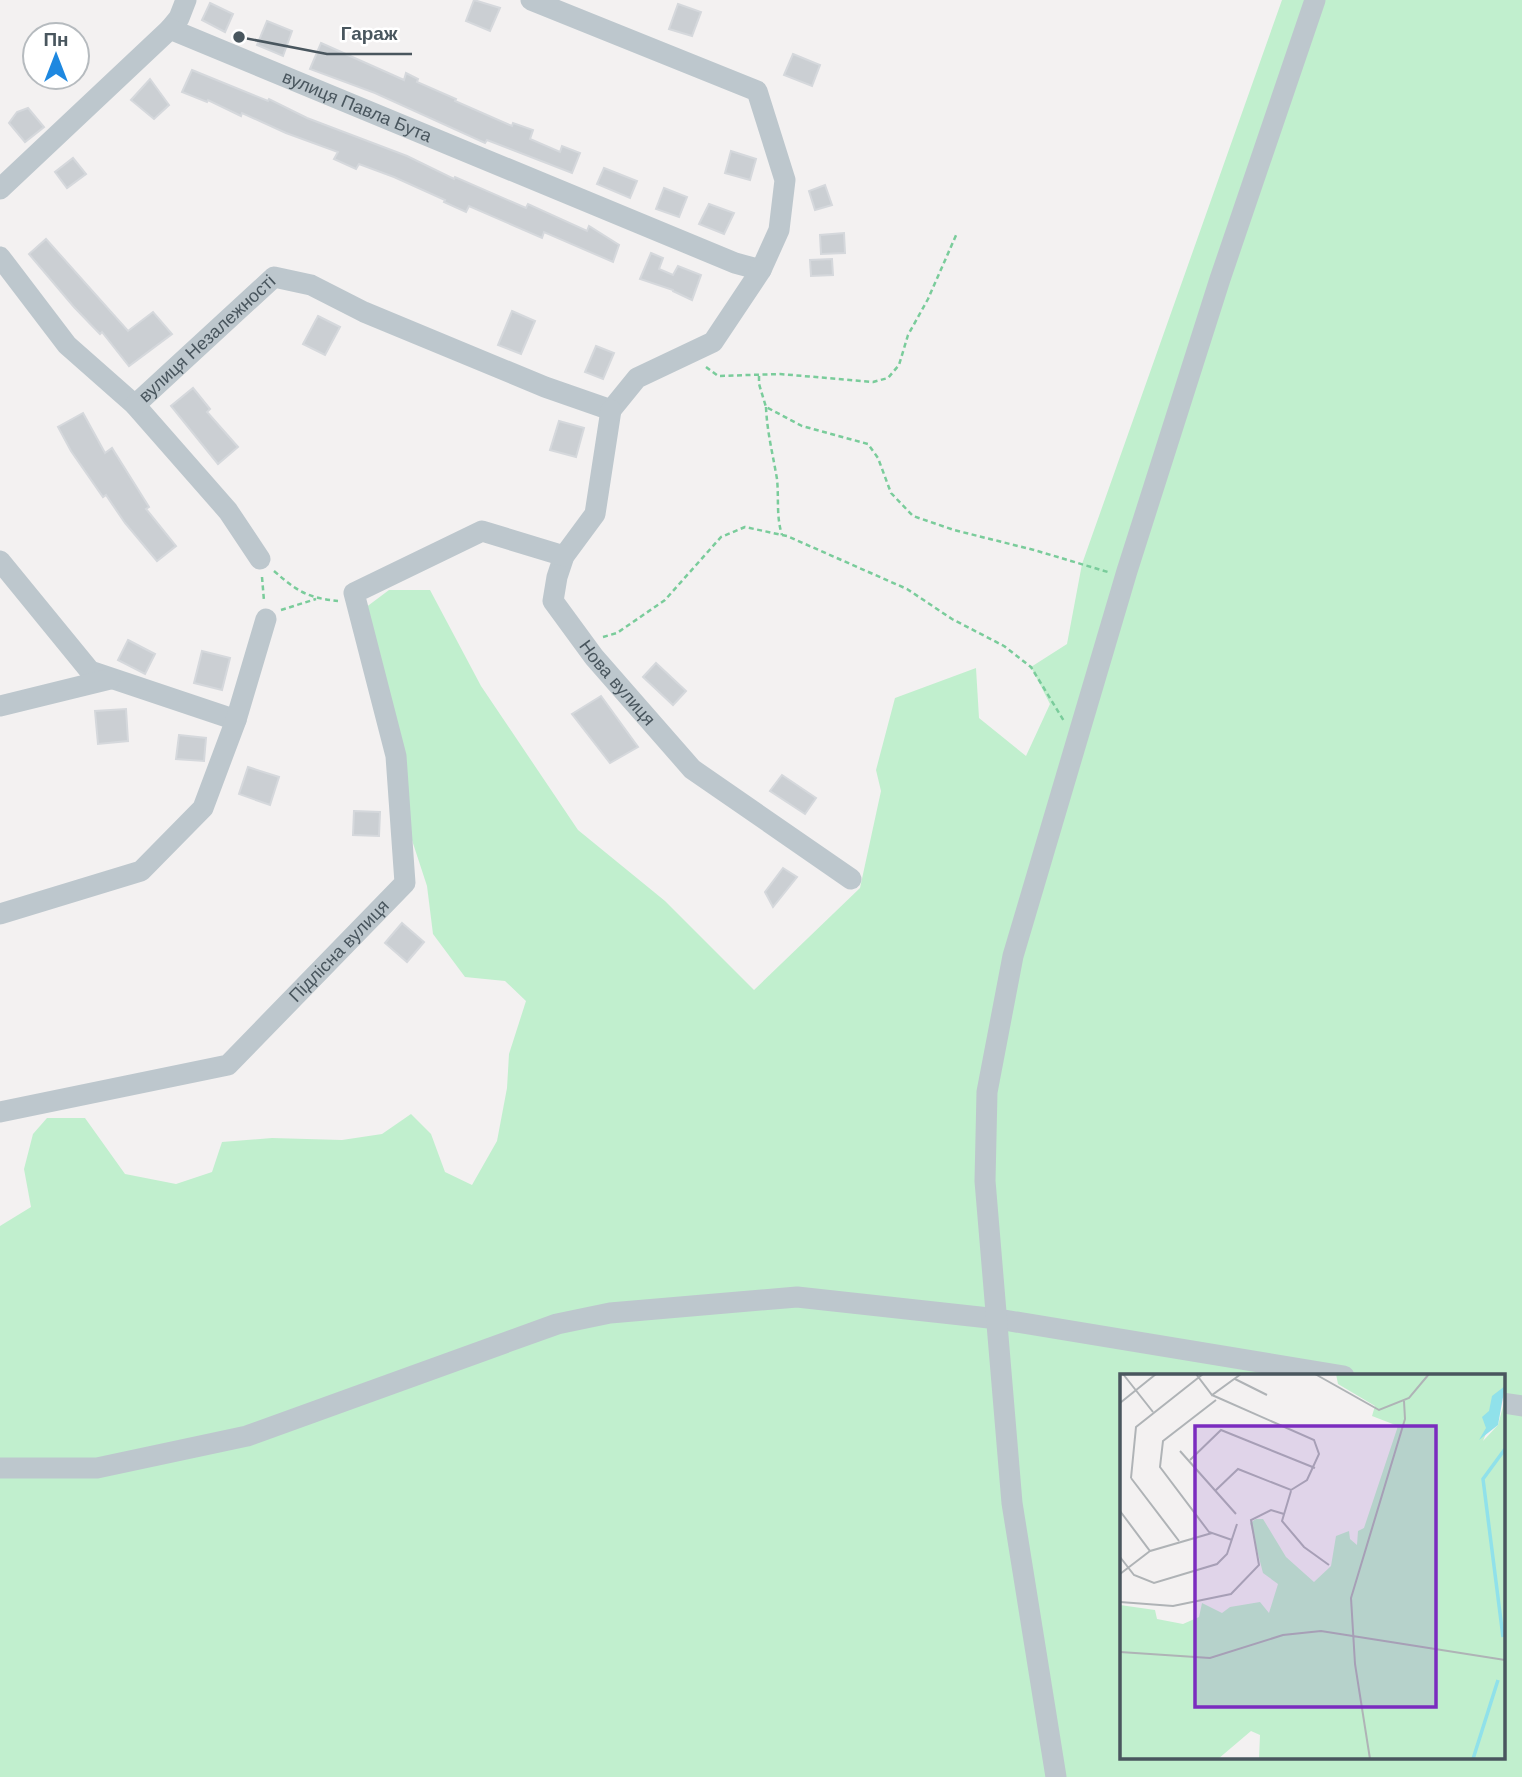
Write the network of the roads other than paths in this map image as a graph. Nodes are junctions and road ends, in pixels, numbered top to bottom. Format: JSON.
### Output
{"nodes":[{"id":1,"x":186,"y":0,"type":"edge"},
{"id":2,"x":531,"y":0,"type":"edge"},
{"id":3,"x":1315,"y":0,"type":"edge"},
{"id":4,"x":170,"y":29,"type":"junction"},
{"id":5,"x":0,"y":189,"type":"edge"},
{"id":6,"x":0,"y":257,"type":"edge"},
{"id":7,"x":761,"y":270,"type":"junction"},
{"id":8,"x":135,"y":405,"type":"junction"},
{"id":9,"x":611,"y":410,"type":"junction"},
{"id":10,"x":564,"y":556,"type":"junction"},
{"id":11,"x":260,"y":559,"type":"road end"},
{"id":12,"x":0,"y":561,"type":"edge"},
{"id":13,"x":266,"y":618,"type":"road end"},
{"id":14,"x":110,"y":679,"type":"junction"},
{"id":15,"x":0,"y":706,"type":"edge"},
{"id":16,"x":236,"y":720,"type":"junction"},
{"id":17,"x":851,"y":879,"type":"dead end"},
{"id":18,"x":0,"y":914,"type":"edge"},
{"id":19,"x":0,"y":1112,"type":"edge"},
{"id":20,"x":998,"y":1319,"type":"junction"},
{"id":21,"x":1332,"y":1374,"type":"edge"},
{"id":22,"x":1504,"y":1402,"type":"edge"},
{"id":23,"x":1522,"y":1406,"type":"edge"},
{"id":24,"x":0,"y":1468,"type":"edge"},
{"id":25,"x":1056,"y":1777,"type":"edge"}],
"edges":[{"from":1,"to":4,"type":"street"},
{"from":2,"to":7,"type":"street"},
{"from":3,"to":20,"type":"street"},
{"from":4,"to":5,"type":"street"},
{"from":4,"to":7,"type":"street","name":"вулиця Павла Бута"},
{"from":6,"to":8,"type":"street"},
{"from":7,"to":9,"type":"street"},
{"from":8,"to":9,"type":"street","name":"вулиця Незалежності"},
{"from":8,"to":11,"type":"street","name":"вулиця Незалежності"},
{"from":9,"to":10,"type":"street","name":"Нова вулиця"},
{"from":10,"to":17,"type":"street","name":"Нова вулиця"},
{"from":10,"to":19,"type":"street","name":"Підлісна вулиця"},
{"from":12,"to":14,"type":"street"},
{"from":13,"to":16,"type":"street"},
{"from":14,"to":15,"type":"street"},
{"from":14,"to":16,"type":"street"},
{"from":16,"to":18,"type":"street"},
{"from":20,"to":21,"type":"street"},
{"from":20,"to":24,"type":"street"},
{"from":20,"to":25,"type":"street"},
{"from":22,"to":23,"type":"street"}]}
